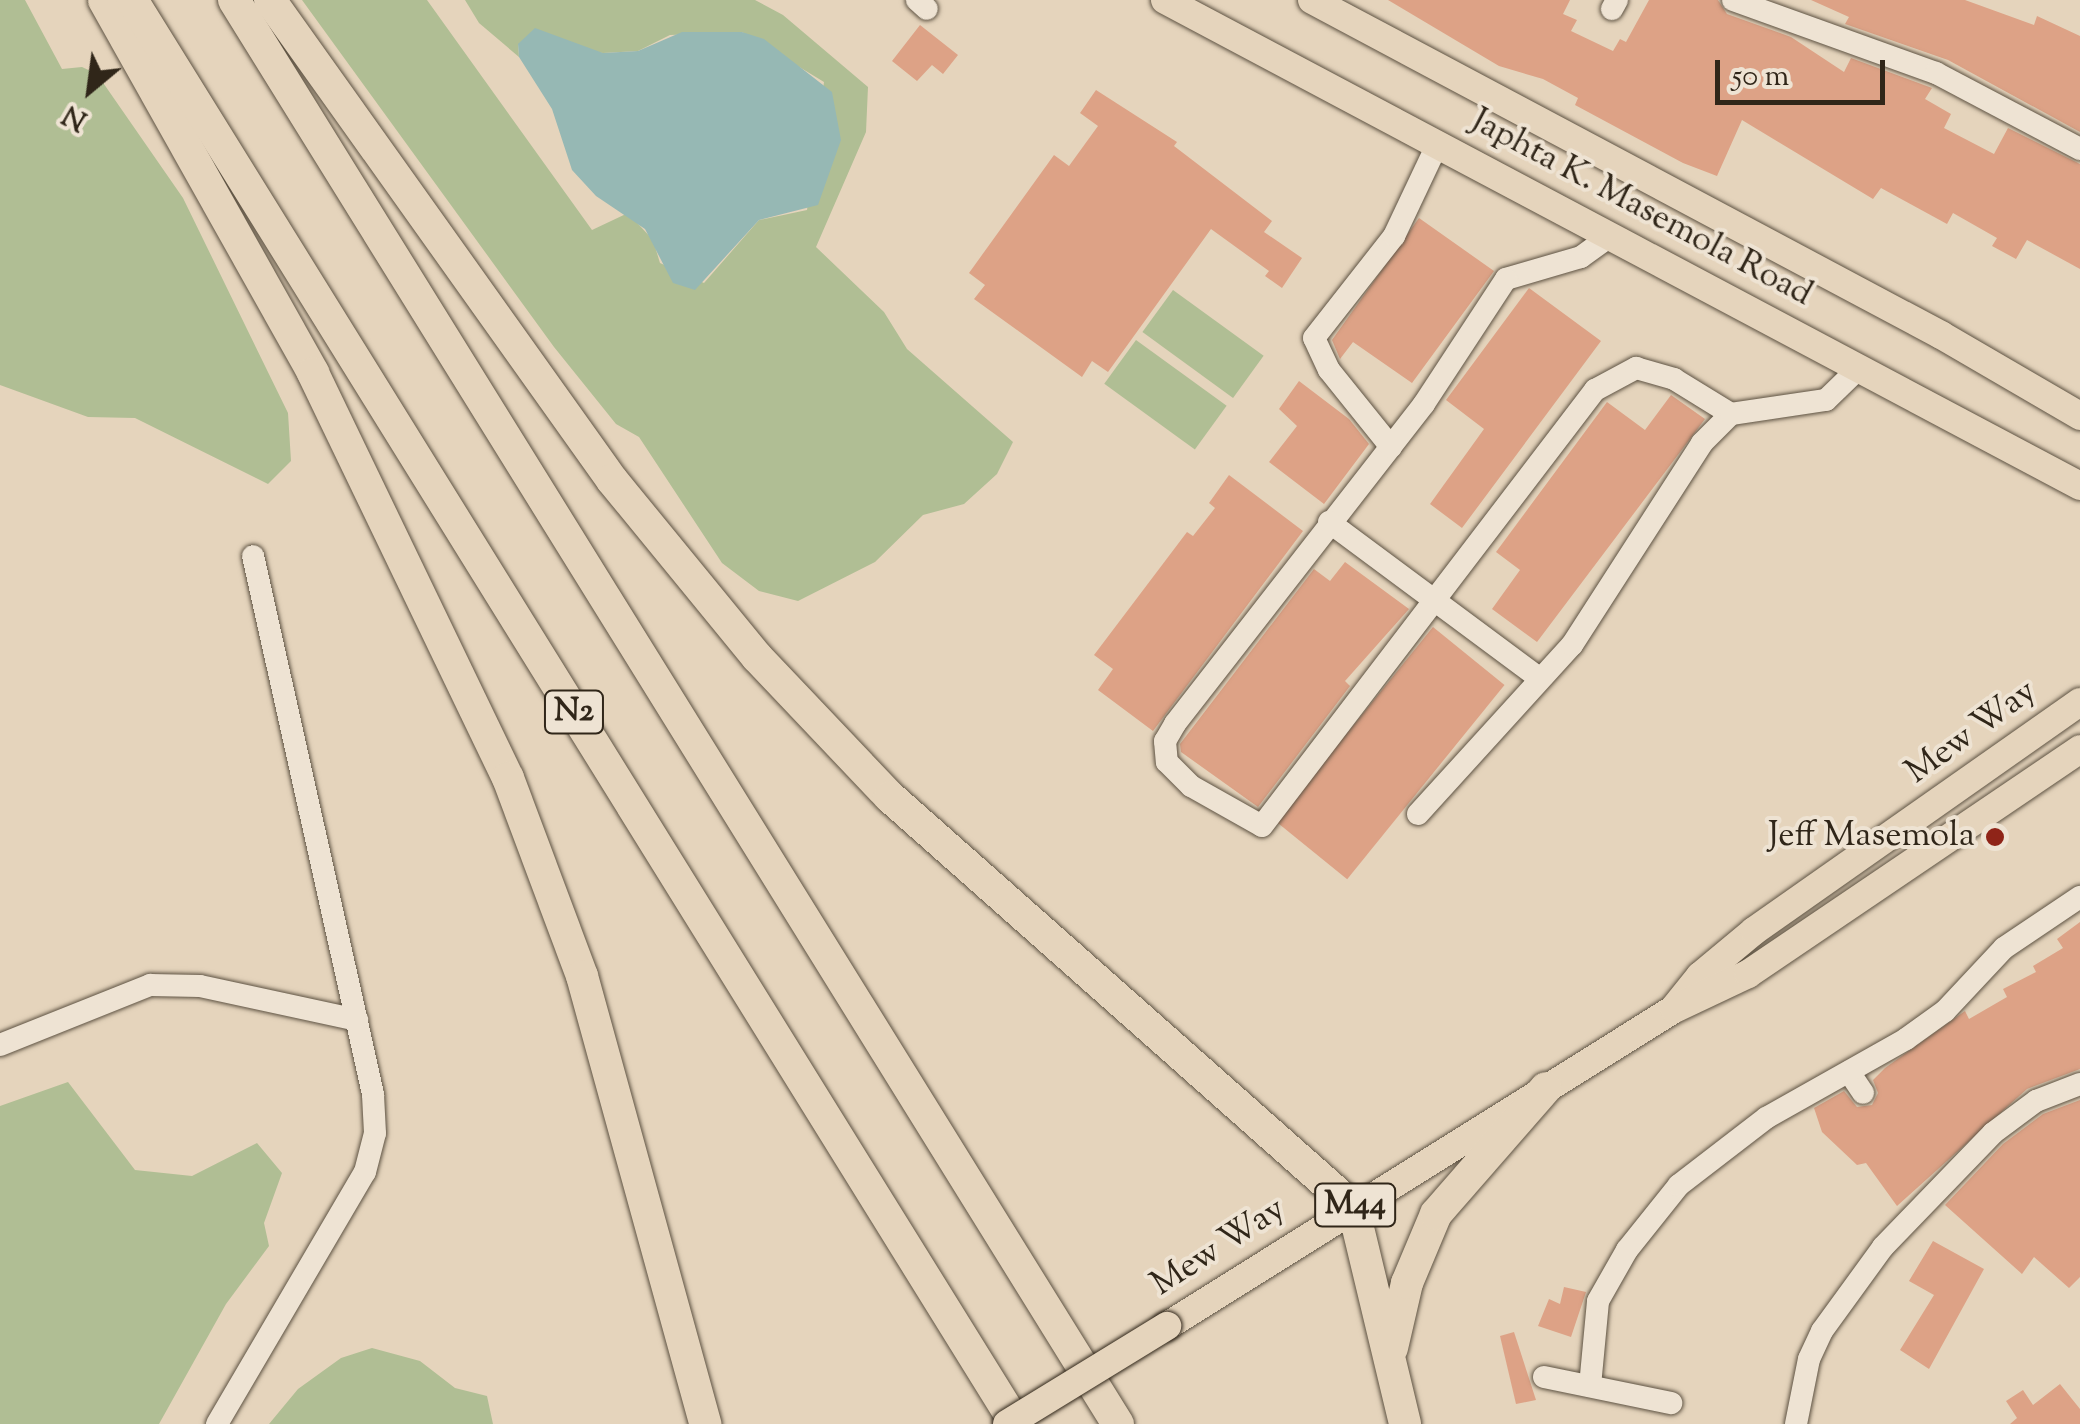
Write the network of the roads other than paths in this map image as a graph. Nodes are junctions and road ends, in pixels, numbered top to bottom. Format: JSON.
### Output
{"nodes":[{"id":1,"x":104,"y":0,"type":"edge"},
{"id":2,"x":132,"y":0,"type":"edge"},
{"id":3,"x":234,"y":0,"type":"edge"},
{"id":4,"x":270,"y":0,"type":"edge"},
{"id":5,"x":1165,"y":0,"type":"edge"},
{"id":6,"x":1312,"y":0,"type":"edge"},
{"id":7,"x":1734,"y":0,"type":"edge"},
{"id":8,"x":1438,"y":143,"type":"junction"},
{"id":9,"x":2080,"y":149,"type":"edge"},
{"id":10,"x":1610,"y":236,"type":"junction"},
{"id":11,"x":1859,"y":368,"type":"junction"},
{"id":12,"x":1731,"y":414,"type":"junction"},
{"id":13,"x":2080,"y":416,"type":"edge"},
{"id":14,"x":1391,"y":446,"type":"junction"},
{"id":15,"x":2080,"y":486,"type":"edge"},
{"id":16,"x":1330,"y":522,"type":"junction"},
{"id":17,"x":252,"y":556,"type":"dead end"},
{"id":18,"x":1440,"y":598,"type":"junction"},
{"id":19,"x":1538,"y":677,"type":"junction"},
{"id":20,"x":2080,"y":702,"type":"edge"},
{"id":21,"x":2080,"y":749,"type":"edge"},
{"id":22,"x":1418,"y":814,"type":"dead end"},
{"id":23,"x":2080,"y":897,"type":"edge"},
{"id":24,"x":1674,"y":1009,"type":"junction"},
{"id":25,"x":357,"y":1020,"type":"junction"},
{"id":26,"x":0,"y":1045,"type":"edge"},
{"id":27,"x":1849,"y":1072,"type":"junction"},
{"id":28,"x":2080,"y":1084,"type":"edge"},
{"id":29,"x":1546,"y":1088,"type":"junction"},
{"id":30,"x":1863,"y":1093,"type":"dead end"},
{"id":31,"x":1353,"y":1207,"type":"junction"},
{"id":32,"x":1390,"y":1362,"type":"junction"},
{"id":33,"x":1544,"y":1377,"type":"dead end"},
{"id":34,"x":1590,"y":1386,"type":"junction"},
{"id":35,"x":1671,"y":1402,"type":"dead end"},
{"id":36,"x":217,"y":1424,"type":"edge"},
{"id":37,"x":704,"y":1424,"type":"edge"},
{"id":38,"x":1007,"y":1424,"type":"edge"},
{"id":39,"x":1016,"y":1424,"type":"edge"},
{"id":40,"x":1118,"y":1424,"type":"edge"},
{"id":41,"x":1405,"y":1424,"type":"edge"},
{"id":42,"x":1796,"y":1424,"type":"edge"}],
"edges":[{"from":1,"to":37,"type":"highway"},
{"from":2,"to":39,"type":"highway","number":"N2"},
{"from":3,"to":40,"type":"highway","number":"N2"},
{"from":4,"to":31,"type":"highway"},
{"from":5,"to":8,"type":"main road","name":"Japhta K. Masemola Road"},
{"from":6,"to":13,"type":"main road","name":"Japhta K. Masemola Road"},
{"from":7,"to":9,"type":"street"},
{"from":8,"to":10,"type":"main road","name":"Japhta K. Masemola Road"},
{"from":8,"to":14,"type":"street"},
{"from":10,"to":11,"type":"main road","name":"Japhta K. Masemola Road"},
{"from":10,"to":14,"type":"street"},
{"from":11,"to":12,"type":"street"},
{"from":11,"to":15,"type":"main road","name":"Japhta K. Masemola Road"},
{"from":12,"to":18,"type":"street"},
{"from":12,"to":19,"type":"street"},
{"from":14,"to":16,"type":"street"},
{"from":16,"to":18,"type":"street"},
{"from":16,"to":18,"type":"street"},
{"from":17,"to":25,"type":"street"},
{"from":18,"to":19,"type":"street"},
{"from":19,"to":22,"type":"street"},
{"from":20,"to":24,"type":"main road","name":"Mew Way","number":"M44"},
{"from":21,"to":24,"type":"main road","name":"Mew Way","number":"M44"},
{"from":23,"to":27,"type":"street"},
{"from":24,"to":29,"type":"main road","name":"Mew Way","number":"M44"},
{"from":25,"to":26,"type":"street"},
{"from":25,"to":36,"type":"street"},
{"from":27,"to":30,"type":"street"},
{"from":27,"to":34,"type":"street"},
{"from":28,"to":42,"type":"street"},
{"from":29,"to":31,"type":"main road","name":"Mew Way","number":"M44"},
{"from":29,"to":32,"type":"highway"},
{"from":31,"to":32,"type":"highway"},
{"from":31,"to":38,"type":"main road","name":"Mew Way","number":"M44","bridge":true},
{"from":32,"to":41,"type":"highway"},
{"from":33,"to":34,"type":"street"},
{"from":34,"to":35,"type":"street"}]}
